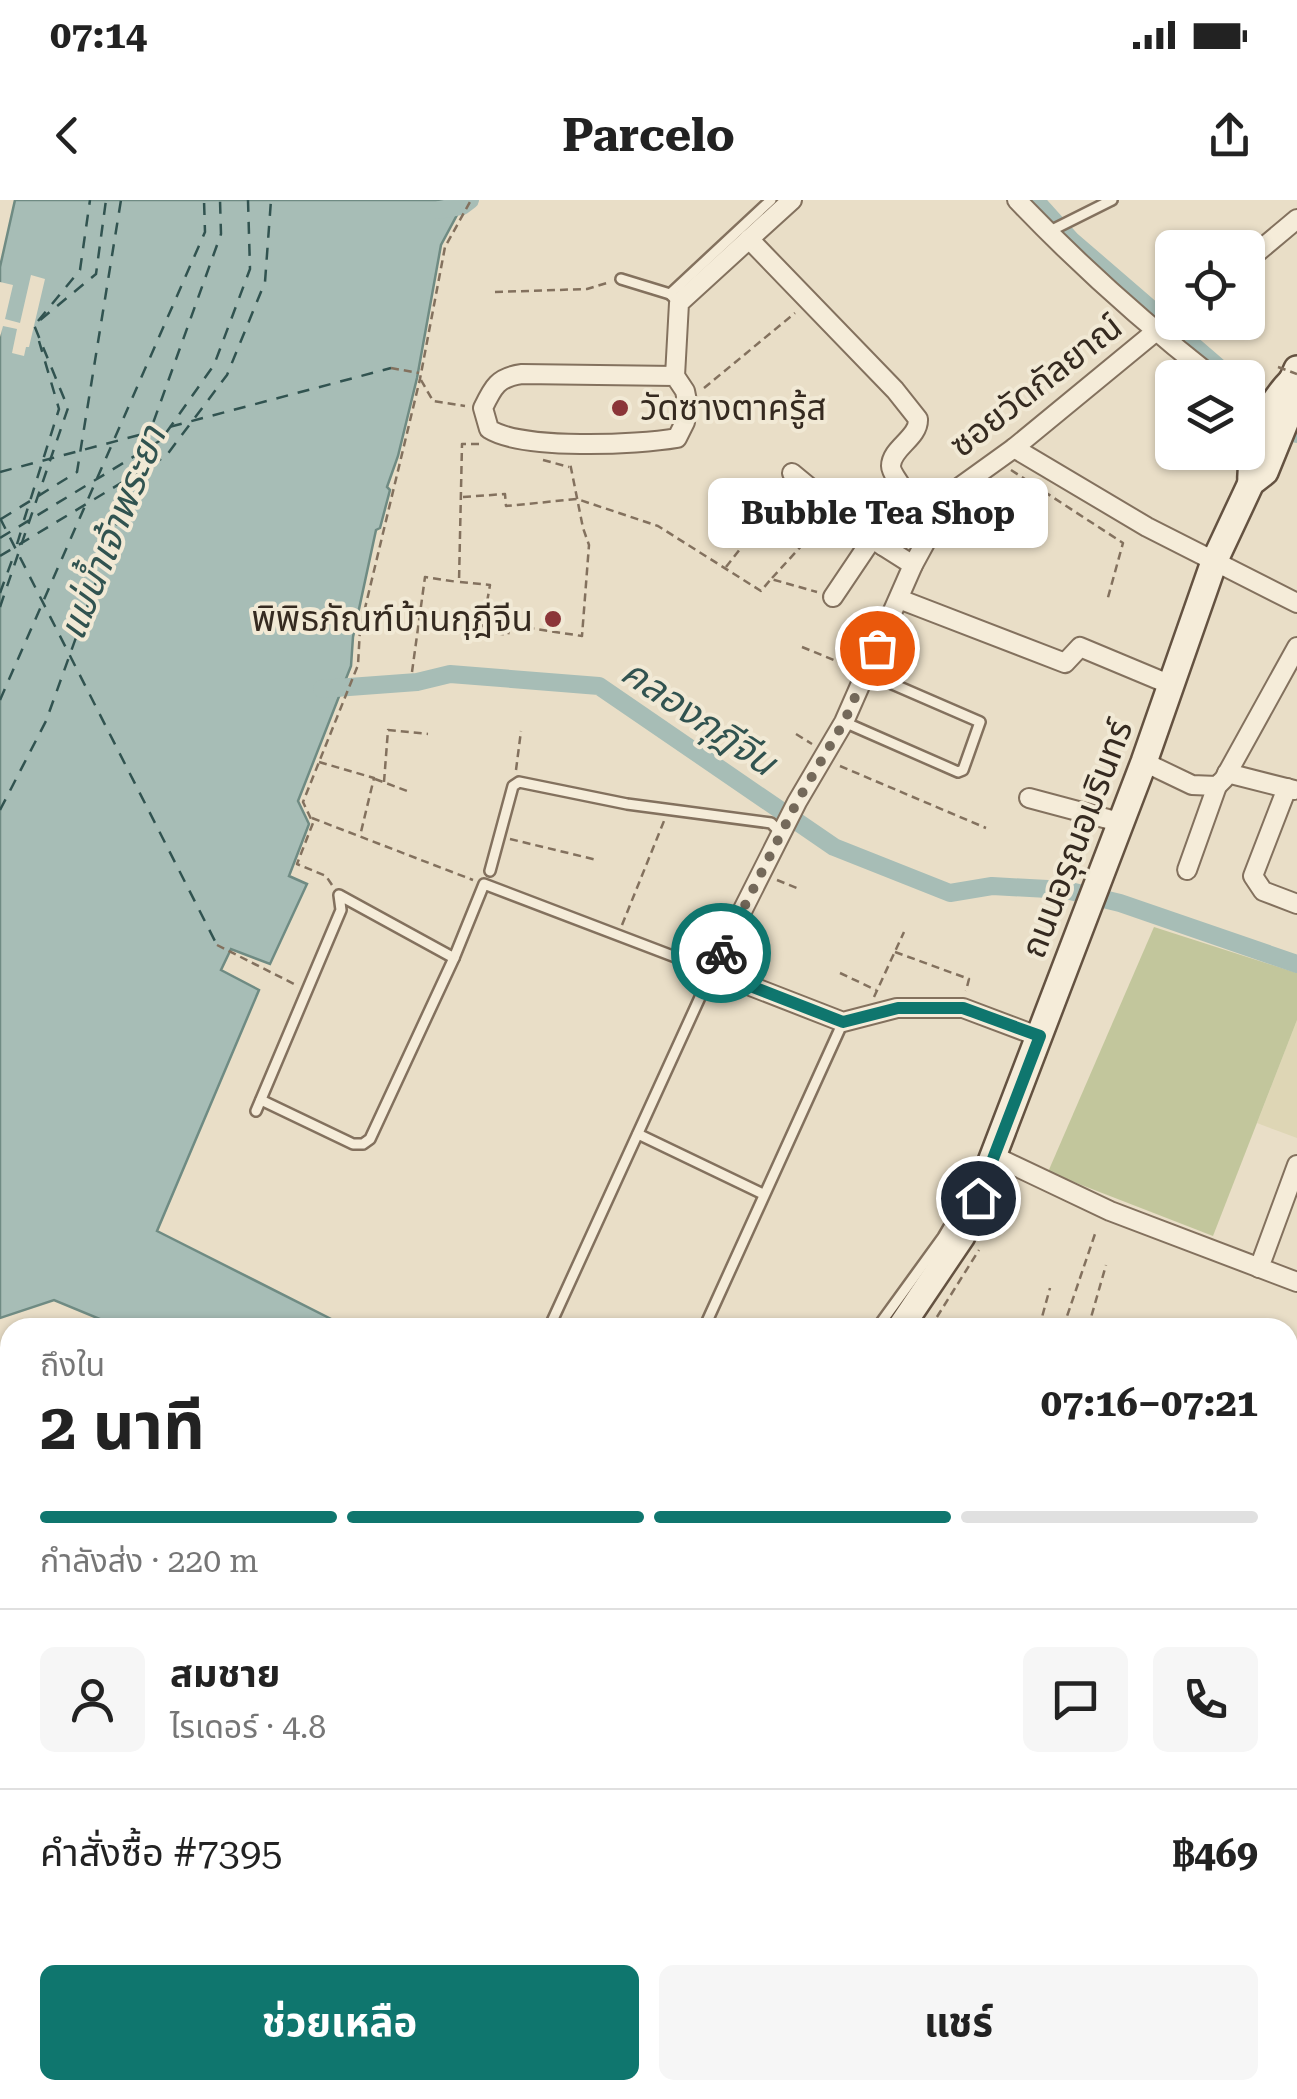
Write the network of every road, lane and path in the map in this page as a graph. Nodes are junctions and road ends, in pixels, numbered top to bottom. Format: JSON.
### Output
{"nodes":[{"id":1,"x":772,"y":200,"type":"edge"},
{"id":2,"x":792,"y":200,"type":"edge"},
{"id":3,"x":1017,"y":200,"type":"edge"},
{"id":4,"x":1112,"y":200,"type":"edge"},
{"id":5,"x":470,"y":201,"type":"edge"},
{"id":6,"x":1297,"y":220,"type":"edge"},
{"id":7,"x":1055,"y":229,"type":"junction"},
{"id":8,"x":749,"y":239,"type":"junction"},
{"id":9,"x":1265,"y":246,"type":"edge"},
{"id":10,"x":621,"y":279,"type":"joint"},
{"id":11,"x":494,"y":292,"type":"dead end"},
{"id":12,"x":674,"y":299,"type":"junction"},
{"id":13,"x":807,"y":302,"type":"junction"},
{"id":14,"x":1155,"y":331,"type":"edge"},
{"id":15,"x":1155,"y":333,"type":"edge"},
{"id":16,"x":1166,"y":340,"type":"edge"},
{"id":17,"x":1191,"y":360,"type":"edge"},
{"id":18,"x":391,"y":368,"type":"dead end"},
{"id":19,"x":1291,"y":372,"type":"edge"},
{"id":20,"x":420,"y":376,"type":"junction"},
{"id":21,"x":675,"y":376,"type":"junction"},
{"id":22,"x":687,"y":401,"type":"junction"},
{"id":23,"x":483,"y":408,"type":"junction"},
{"id":24,"x":1275,"y":420,"type":"edge"},
{"id":25,"x":484,"y":444,"type":"dead end"},
{"id":26,"x":566,"y":444,"type":"junction"},
{"id":27,"x":1014,"y":448,"type":"junction"},
{"id":28,"x":996,"y":460,"type":"junction"},
{"id":29,"x":792,"y":473,"type":"dead end"},
{"id":30,"x":461,"y":498,"type":"junction"},
{"id":31,"x":577,"y":499,"type":"junction"},
{"id":32,"x":776,"y":502,"type":"dead end"},
{"id":33,"x":806,"y":542,"type":"dead end"},
{"id":34,"x":878,"y":543,"type":"junction"},
{"id":35,"x":1214,"y":562,"type":"junction"},
{"id":36,"x":913,"y":565,"type":"junction"},
{"id":37,"x":725,"y":568,"type":"junction"},
{"id":38,"x":771,"y":579,"type":"junction"},
{"id":39,"x":459,"y":582,"type":"junction"},
{"id":40,"x":833,"y":597,"type":"joint"},
{"id":41,"x":899,"y":599,"type":"junction"},
{"id":42,"x":1107,"y":601,"type":"dead end"},
{"id":43,"x":1297,"y":603,"type":"edge"},
{"id":44,"x":802,"y":647,"type":"dead end"},
{"id":45,"x":1297,"y":647,"type":"edge"},
{"id":46,"x":412,"y":672,"type":"dead end"},
{"id":47,"x":866,"y":673,"type":"junction"},
{"id":48,"x":1172,"y":685,"type":"junction"},
{"id":49,"x":844,"y":722,"type":"junction"},
{"id":50,"x":521,"y":731,"type":"dead end"},
{"id":51,"x":428,"y":734,"type":"dead end"},
{"id":52,"x":823,"y":758,"type":"junction"},
{"id":53,"x":319,"y":762,"type":"junction"},
{"id":54,"x":1144,"y":762,"type":"junction"},
{"id":55,"x":374,"y":778,"type":"junction"},
{"id":56,"x":1222,"y":780,"type":"junction"},
{"id":57,"x":384,"y":782,"type":"junction"},
{"id":58,"x":514,"y":786,"type":"junction"},
{"id":59,"x":1292,"y":789,"type":"edge"},
{"id":60,"x":410,"y":792,"type":"dead end"},
{"id":61,"x":1030,"y":798,"type":"dead end"},
{"id":62,"x":669,"y":809,"type":"junction"},
{"id":63,"x":311,"y":818,"type":"junction"},
{"id":64,"x":1120,"y":822,"type":"junction"},
{"id":65,"x":986,"y":828,"type":"dead end"},
{"id":66,"x":782,"y":832,"type":"junction"},
{"id":67,"x":499,"y":836,"type":"junction"},
{"id":68,"x":360,"y":837,"type":"junction"},
{"id":69,"x":598,"y":860,"type":"dead end"},
{"id":70,"x":1187,"y":870,"type":"dead end"},
{"id":71,"x":490,"y":871,"type":"dead end"},
{"id":72,"x":761,"y":874,"type":"junction"},
{"id":73,"x":484,"y":884,"type":"junction"},
{"id":74,"x":799,"y":889,"type":"dead end"},
{"id":75,"x":339,"y":895,"type":"junction"},
{"id":76,"x":1297,"y":904,"type":"edge"},
{"id":77,"x":904,"y":932,"type":"dead end"},
{"id":78,"x":618,"y":935,"type":"junction"},
{"id":79,"x":217,"y":945,"type":"dead end"},
{"id":80,"x":895,"y":952,"type":"junction"},
{"id":81,"x":454,"y":958,"type":"junction"},
{"id":82,"x":712,"y":971,"type":"junction"},
{"id":83,"x":840,"y":972,"type":"dead end"},
{"id":84,"x":306,"y":990,"type":"junction"},
{"id":85,"x":877,"y":990,"type":"junction"},
{"id":86,"x":963,"y":1008,"type":"junction"},
{"id":87,"x":864,"y":1016,"type":"junction"},
{"id":88,"x":843,"y":1022,"type":"junction"},
{"id":89,"x":1040,"y":1036,"type":"junction"},
{"id":90,"x":261,"y":1100,"type":"junction"},
{"id":91,"x":256,"y":1111,"type":"dead end"},
{"id":92,"x":1004,"y":1129,"type":"junction"},
{"id":93,"x":638,"y":1134,"type":"junction"},
{"id":94,"x":994,"y":1156,"type":"junction"},
{"id":95,"x":1297,"y":1165,"type":"edge"},
{"id":96,"x":763,"y":1194,"type":"junction"},
{"id":97,"x":1096,"y":1231,"type":"dead end"},
{"id":98,"x":1106,"y":1265,"type":"dead end"},
{"id":99,"x":1259,"y":1268,"type":"junction"},
{"id":100,"x":1297,"y":1282,"type":"edge"},
{"id":101,"x":1050,"y":1288,"type":"dead end"},
{"id":102,"x":553,"y":1318,"type":"edge"},
{"id":103,"x":708,"y":1318,"type":"edge"},
{"id":104,"x":883,"y":1318,"type":"edge"},
{"id":105,"x":907,"y":1318,"type":"edge"},
{"id":106,"x":1042,"y":1318,"type":"edge"},
{"id":107,"x":1066,"y":1318,"type":"edge"},
{"id":108,"x":1091,"y":1318,"type":"edge"}],
"edges":[{"from":1,"to":12,"type":"lane"},
{"from":2,"to":8,"type":"street"},
{"from":3,"to":7,"type":"street"},
{"from":4,"to":7,"type":"lane"},
{"from":5,"to":20,"type":"path"},
{"from":6,"to":9,"type":"street"},
{"from":7,"to":14,"type":"street"},
{"from":8,"to":12,"type":"street"},
{"from":8,"to":13,"type":"street"},
{"from":10,"to":11,"type":"path"},
{"from":10,"to":12,"type":"lane"},
{"from":12,"to":21,"type":"street"},
{"from":13,"to":22,"type":"path"},
{"from":13,"to":34,"type":"street"},
{"from":15,"to":27,"type":"street","name":"ซอยวัดกัลยาณ์"},
{"from":16,"to":17,"type":"street"},
{"from":18,"to":20,"type":"path"},
{"from":19,"to":24,"type":"main road"},
{"from":20,"to":23,"type":"path"},
{"from":20,"to":53,"type":"path"},
{"from":21,"to":22,"type":"street"},
{"from":21,"to":23,"type":"street"},
{"from":22,"to":26,"type":"street"},
{"from":23,"to":26,"type":"street"},
{"from":24,"to":35,"type":"main road","name":"ถนนอรุณอมรินทร์"},
{"from":25,"to":30,"type":"path"},
{"from":26,"to":31,"type":"path"},
{"from":27,"to":28,"type":"street","name":"ซอยวัดกัลยาณ์"},
{"from":27,"to":35,"type":"street"},
{"from":28,"to":36,"type":"street","name":"ซอยวัดกัลยาณ์"},
{"from":28,"to":42,"type":"path"},
{"from":29,"to":34,"type":"street"},
{"from":30,"to":31,"type":"path"},
{"from":30,"to":39,"type":"path"},
{"from":31,"to":37,"type":"path"},
{"from":31,"to":39,"type":"path"},
{"from":32,"to":37,"type":"path"},
{"from":33,"to":38,"type":"path"},
{"from":34,"to":36,"type":"street"},
{"from":34,"to":40,"type":"street"},
{"from":35,"to":43,"type":"street"},
{"from":35,"to":48,"type":"main road","name":"ถนนอรุณอมรินทร์"},
{"from":36,"to":41,"type":"street","name":"ซอยวัดกัลยาณ์"},
{"from":37,"to":38,"type":"path"},
{"from":38,"to":40,"type":"path"},
{"from":39,"to":46,"type":"path"},
{"from":41,"to":47,"type":"street","name":"ซอยวัดกัลยาณ์"},
{"from":41,"to":48,"type":"street"},
{"from":44,"to":47,"type":"path"},
{"from":45,"to":56,"type":"street"},
{"from":47,"to":49,"type":"street","name":"ซอยวัดกัลยาณ์"},
{"from":47,"to":49,"type":"lane"},
{"from":48,"to":54,"type":"main road","name":"ถนนอรุณอมรินทร์"},
{"from":49,"to":52,"type":"street","name":"ซอยวัดกัลยาณ์"},
{"from":50,"to":58,"type":"path"},
{"from":51,"to":57,"type":"path"},
{"from":52,"to":65,"type":"path"},
{"from":52,"to":66,"type":"street","name":"ซอยวัดกัลยาณ์"},
{"from":53,"to":55,"type":"path"},
{"from":53,"to":63,"type":"path"},
{"from":54,"to":56,"type":"street"},
{"from":54,"to":64,"type":"main road","name":"ถนนอรุณอมรินทร์"},
{"from":55,"to":57,"type":"path"},
{"from":55,"to":68,"type":"path"},
{"from":56,"to":59,"type":"street"},
{"from":56,"to":70,"type":"street"},
{"from":57,"to":60,"type":"path"},
{"from":58,"to":62,"type":"lane"},
{"from":58,"to":67,"type":"lane"},
{"from":59,"to":76,"type":"street"},
{"from":61,"to":64,"type":"street"},
{"from":62,"to":66,"type":"lane"},
{"from":62,"to":78,"type":"path"},
{"from":63,"to":68,"type":"path"},
{"from":63,"to":75,"type":"path"},
{"from":64,"to":89,"type":"main road","name":"ถนนอรุณอมรินทร์"},
{"from":66,"to":72,"type":"street","name":"ซอยวัดกัลยาณ์"},
{"from":67,"to":69,"type":"path"},
{"from":67,"to":71,"type":"lane"},
{"from":68,"to":73,"type":"path"},
{"from":72,"to":74,"type":"path"},
{"from":72,"to":82,"type":"street","name":"ซอยวัดกัลยาณ์"},
{"from":73,"to":78,"type":"lane"},
{"from":73,"to":81,"type":"lane"},
{"from":75,"to":81,"type":"lane"},
{"from":75,"to":84,"type":"lane"},
{"from":77,"to":80,"type":"path"},
{"from":78,"to":82,"type":"lane"},
{"from":79,"to":84,"type":"path"},
{"from":80,"to":85,"type":"path"},
{"from":80,"to":86,"type":"path"},
{"from":81,"to":90,"type":"lane"},
{"from":82,"to":88,"type":"street"},
{"from":82,"to":93,"type":"lane"},
{"from":83,"to":85,"type":"path"},
{"from":84,"to":90,"type":"lane"},
{"from":85,"to":87,"type":"path"},
{"from":86,"to":87,"type":"street"},
{"from":86,"to":89,"type":"street"},
{"from":87,"to":88,"type":"street"},
{"from":88,"to":96,"type":"lane"},
{"from":89,"to":92,"type":"main road","name":"ถนนอรุณอมรินทร์"},
{"from":90,"to":91,"type":"lane"},
{"from":92,"to":94,"type":"main road","name":"ถนนอรุณอมรินทร์"},
{"from":92,"to":104,"type":"lane"},
{"from":93,"to":96,"type":"lane"},
{"from":93,"to":102,"type":"lane"},
{"from":94,"to":99,"type":"street"},
{"from":94,"to":105,"type":"main road","name":"ถนนอรุณอมรินทร์"},
{"from":95,"to":99,"type":"street"},
{"from":96,"to":103,"type":"lane"},
{"from":97,"to":107,"type":"path"},
{"from":98,"to":108,"type":"path"},
{"from":99,"to":100,"type":"street"},
{"from":101,"to":106,"type":"path"}]}
